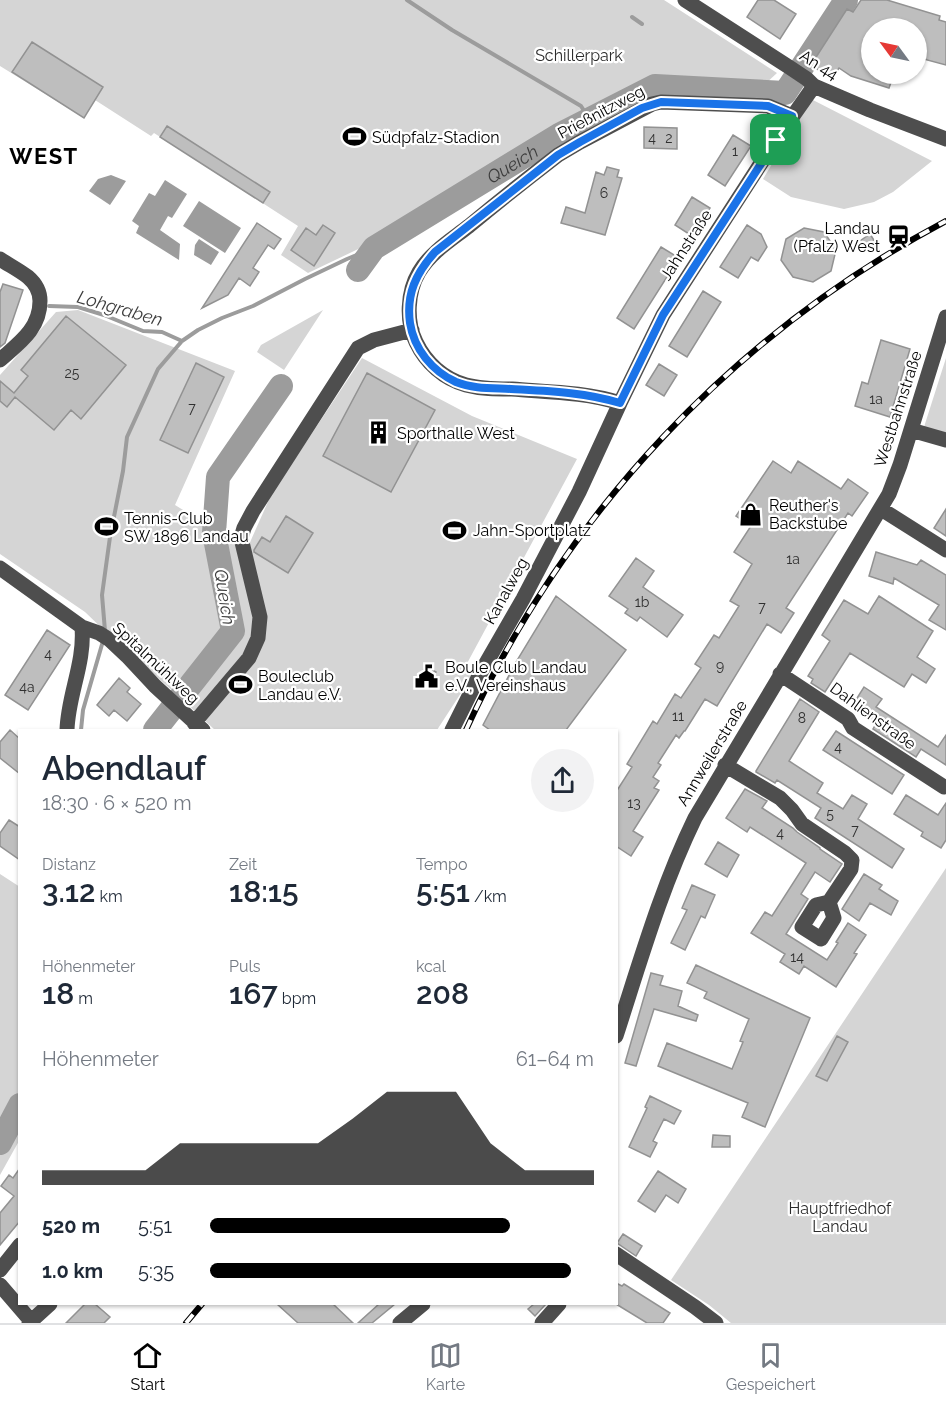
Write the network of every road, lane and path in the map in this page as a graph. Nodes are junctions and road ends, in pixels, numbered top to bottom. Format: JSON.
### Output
{"nodes":[{"id":1,"x":685,"y":0,"type":"edge"},
{"id":2,"x":814,"y":86,"type":"junction"},
{"id":3,"x":792,"y":116,"type":"junction"},
{"id":4,"x":946,"y":139,"type":"edge"},
{"id":5,"x":0,"y":260,"type":"edge"},
{"id":6,"x":946,"y":317,"type":"edge"},
{"id":7,"x":412,"y":330,"type":"junction"},
{"id":8,"x":0,"y":360,"type":"edge"},
{"id":9,"x":620,"y":403,"type":"junction"},
{"id":10,"x":911,"y":430,"type":"junction"},
{"id":11,"x":606,"y":435,"type":"joint"},
{"id":12,"x":946,"y":440,"type":"edge"},
{"id":13,"x":881,"y":509,"type":"junction"},
{"id":14,"x":946,"y":550,"type":"edge"},
{"id":15,"x":0,"y":568,"type":"edge"},
{"id":16,"x":82,"y":627,"type":"junction"},
{"id":17,"x":780,"y":674,"type":"junction"},
{"id":18,"x":194,"y":723,"type":"edge"},
{"id":19,"x":67,"y":729,"type":"edge"},
{"id":20,"x":452,"y":729,"type":"edge"},
{"id":21,"x":725,"y":765,"type":"junction"},
{"id":22,"x":944,"y":787,"type":"dead end"},
{"id":23,"x":830,"y":902,"type":"dead end"},
{"id":24,"x":618,"y":1030,"type":"edge"},
{"id":25,"x":18,"y":1248,"type":"edge"},
{"id":26,"x":618,"y":1255,"type":"edge"},
{"id":27,"x":0,"y":1270,"type":"edge"},
{"id":28,"x":0,"y":1286,"type":"edge"},
{"id":29,"x":49,"y":1305,"type":"edge"},
{"id":30,"x":422,"y":1305,"type":"edge"},
{"id":31,"x":558,"y":1305,"type":"edge"},
{"id":32,"x":30,"y":1322,"type":"edge"},
{"id":33,"x":400,"y":1323,"type":"edge"},
{"id":34,"x":542,"y":1323,"type":"edge"},
{"id":35,"x":716,"y":1323,"type":"edge"}],
"edges":[{"from":1,"to":2,"type":"street","name":"An 44"},
{"from":2,"to":3,"type":"street","name":"Jahnstraße"},
{"from":2,"to":4,"type":"street","name":"An 44"},
{"from":3,"to":7,"type":"street","name":"Prießnitzweg"},
{"from":3,"to":9,"type":"street","name":"Jahnstraße"},
{"from":5,"to":8,"type":"street"},
{"from":6,"to":10,"type":"street","name":"Westbahnstraße"},
{"from":7,"to":9,"type":"street","name":"Prießnitzweg"},
{"from":7,"to":18,"type":"street"},
{"from":9,"to":11,"type":"street","name":"Jahnstraße"},
{"from":10,"to":12,"type":"street"},
{"from":10,"to":13,"type":"street","name":"Westbahnstraße"},
{"from":11,"to":20,"type":"street","name":"Kanalweg"},
{"from":13,"to":14,"type":"street"},
{"from":13,"to":17,"type":"street","name":"Annweilerstraße"},
{"from":15,"to":16,"type":"street","name":"Spitalmühlweg"},
{"from":16,"to":18,"type":"street","name":"Spitalmühlweg"},
{"from":16,"to":19,"type":"street"},
{"from":17,"to":21,"type":"street","name":"Annweilerstraße"},
{"from":17,"to":22,"type":"street","name":"Dahlienstraße"},
{"from":21,"to":23,"type":"street"},
{"from":21,"to":24,"type":"street","name":"Annweilerstraße"},
{"from":25,"to":27,"type":"street"},
{"from":26,"to":35,"type":"street"},
{"from":28,"to":32,"type":"street"},
{"from":29,"to":32,"type":"street"},
{"from":30,"to":33,"type":"street"},
{"from":31,"to":34,"type":"street"}]}
